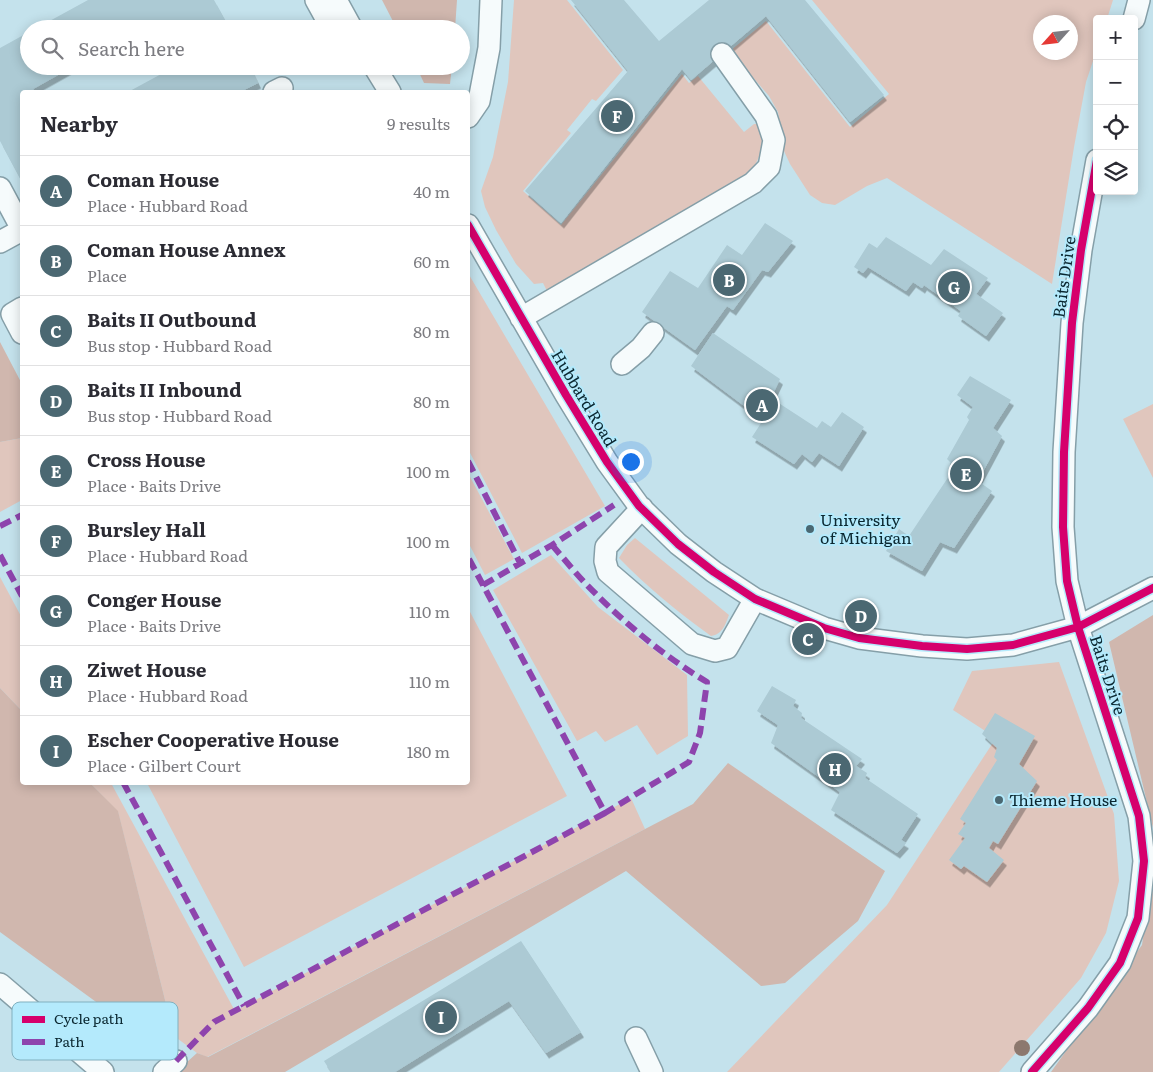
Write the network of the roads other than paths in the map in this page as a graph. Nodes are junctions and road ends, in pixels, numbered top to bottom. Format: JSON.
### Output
{"nodes":[{"id":1,"x":316,"y":0,"type":"edge"},
{"id":2,"x":336,"y":0,"type":"edge"},
{"id":3,"x":491,"y":0,"type":"edge"},
{"id":4,"x":1140,"y":0,"type":"edge"},
{"id":5,"x":1135,"y":15,"type":"edge"},
{"id":6,"x":327,"y":20,"type":"edge"},
{"id":7,"x":347,"y":20,"type":"edge"},
{"id":8,"x":722,"y":54,"type":"dead end"},
{"id":9,"x":379,"y":75,"type":"edge"},
{"id":10,"x":389,"y":90,"type":"edge"},
{"id":11,"x":470,"y":114,"type":"edge"},
{"id":12,"x":1093,"y":182,"type":"edge"},
{"id":13,"x":0,"y":188,"type":"edge"},
{"id":14,"x":20,"y":225,"type":"edge"},
{"id":15,"x":470,"y":228,"type":"edge"},
{"id":16,"x":20,"y":230,"type":"edge"},
{"id":17,"x":0,"y":242,"type":"edge"},
{"id":18,"x":20,"y":309,"type":"edge"},
{"id":19,"x":522,"y":318,"type":"junction"},
{"id":20,"x":20,"y":329,"type":"edge"},
{"id":21,"x":653,"y":332,"type":"dead end"},
{"id":22,"x":622,"y":364,"type":"dead end"},
{"id":23,"x":642,"y":508,"type":"junction"},
{"id":24,"x":1153,"y":588,"type":"edge"},
{"id":25,"x":755,"y":598,"type":"junction"},
{"id":26,"x":1078,"y":627,"type":"junction"},
{"id":27,"x":0,"y":984,"type":"edge"},
{"id":28,"x":20,"y":1002,"type":"edge"},
{"id":29,"x":636,"y":1038,"type":"dead end"},
{"id":30,"x":85,"y":1060,"type":"edge"},
{"id":31,"x":96,"y":1070,"type":"edge"},
{"id":32,"x":652,"y":1072,"type":"edge"},
{"id":33,"x":1032,"y":1072,"type":"edge"}],
"edges":[{"from":1,"to":6,"type":"street"},
{"from":2,"to":7,"type":"street"},
{"from":3,"to":11,"type":"street"},
{"from":4,"to":5,"type":"street"},
{"from":8,"to":19,"type":"street"},
{"from":9,"to":10,"type":"street"},
{"from":12,"to":26,"type":"street","name":"Baits Drive"},
{"from":13,"to":14,"type":"street"},
{"from":15,"to":19,"type":"street","name":"Hubbard Road"},
{"from":16,"to":17,"type":"street"},
{"from":18,"to":20,"type":"street"},
{"from":19,"to":23,"type":"street","name":"Hubbard Road"},
{"from":21,"to":22,"type":"street"},
{"from":23,"to":25,"type":"street","name":"Hubbard Road"},
{"from":23,"to":25,"type":"street"},
{"from":24,"to":26,"type":"street","name":"Hubbard Road"},
{"from":25,"to":26,"type":"street","name":"Hubbard Road"},
{"from":26,"to":33,"type":"street","name":"Baits Drive"},
{"from":27,"to":28,"type":"street"},
{"from":29,"to":32,"type":"street"},
{"from":30,"to":31,"type":"street"}]}
